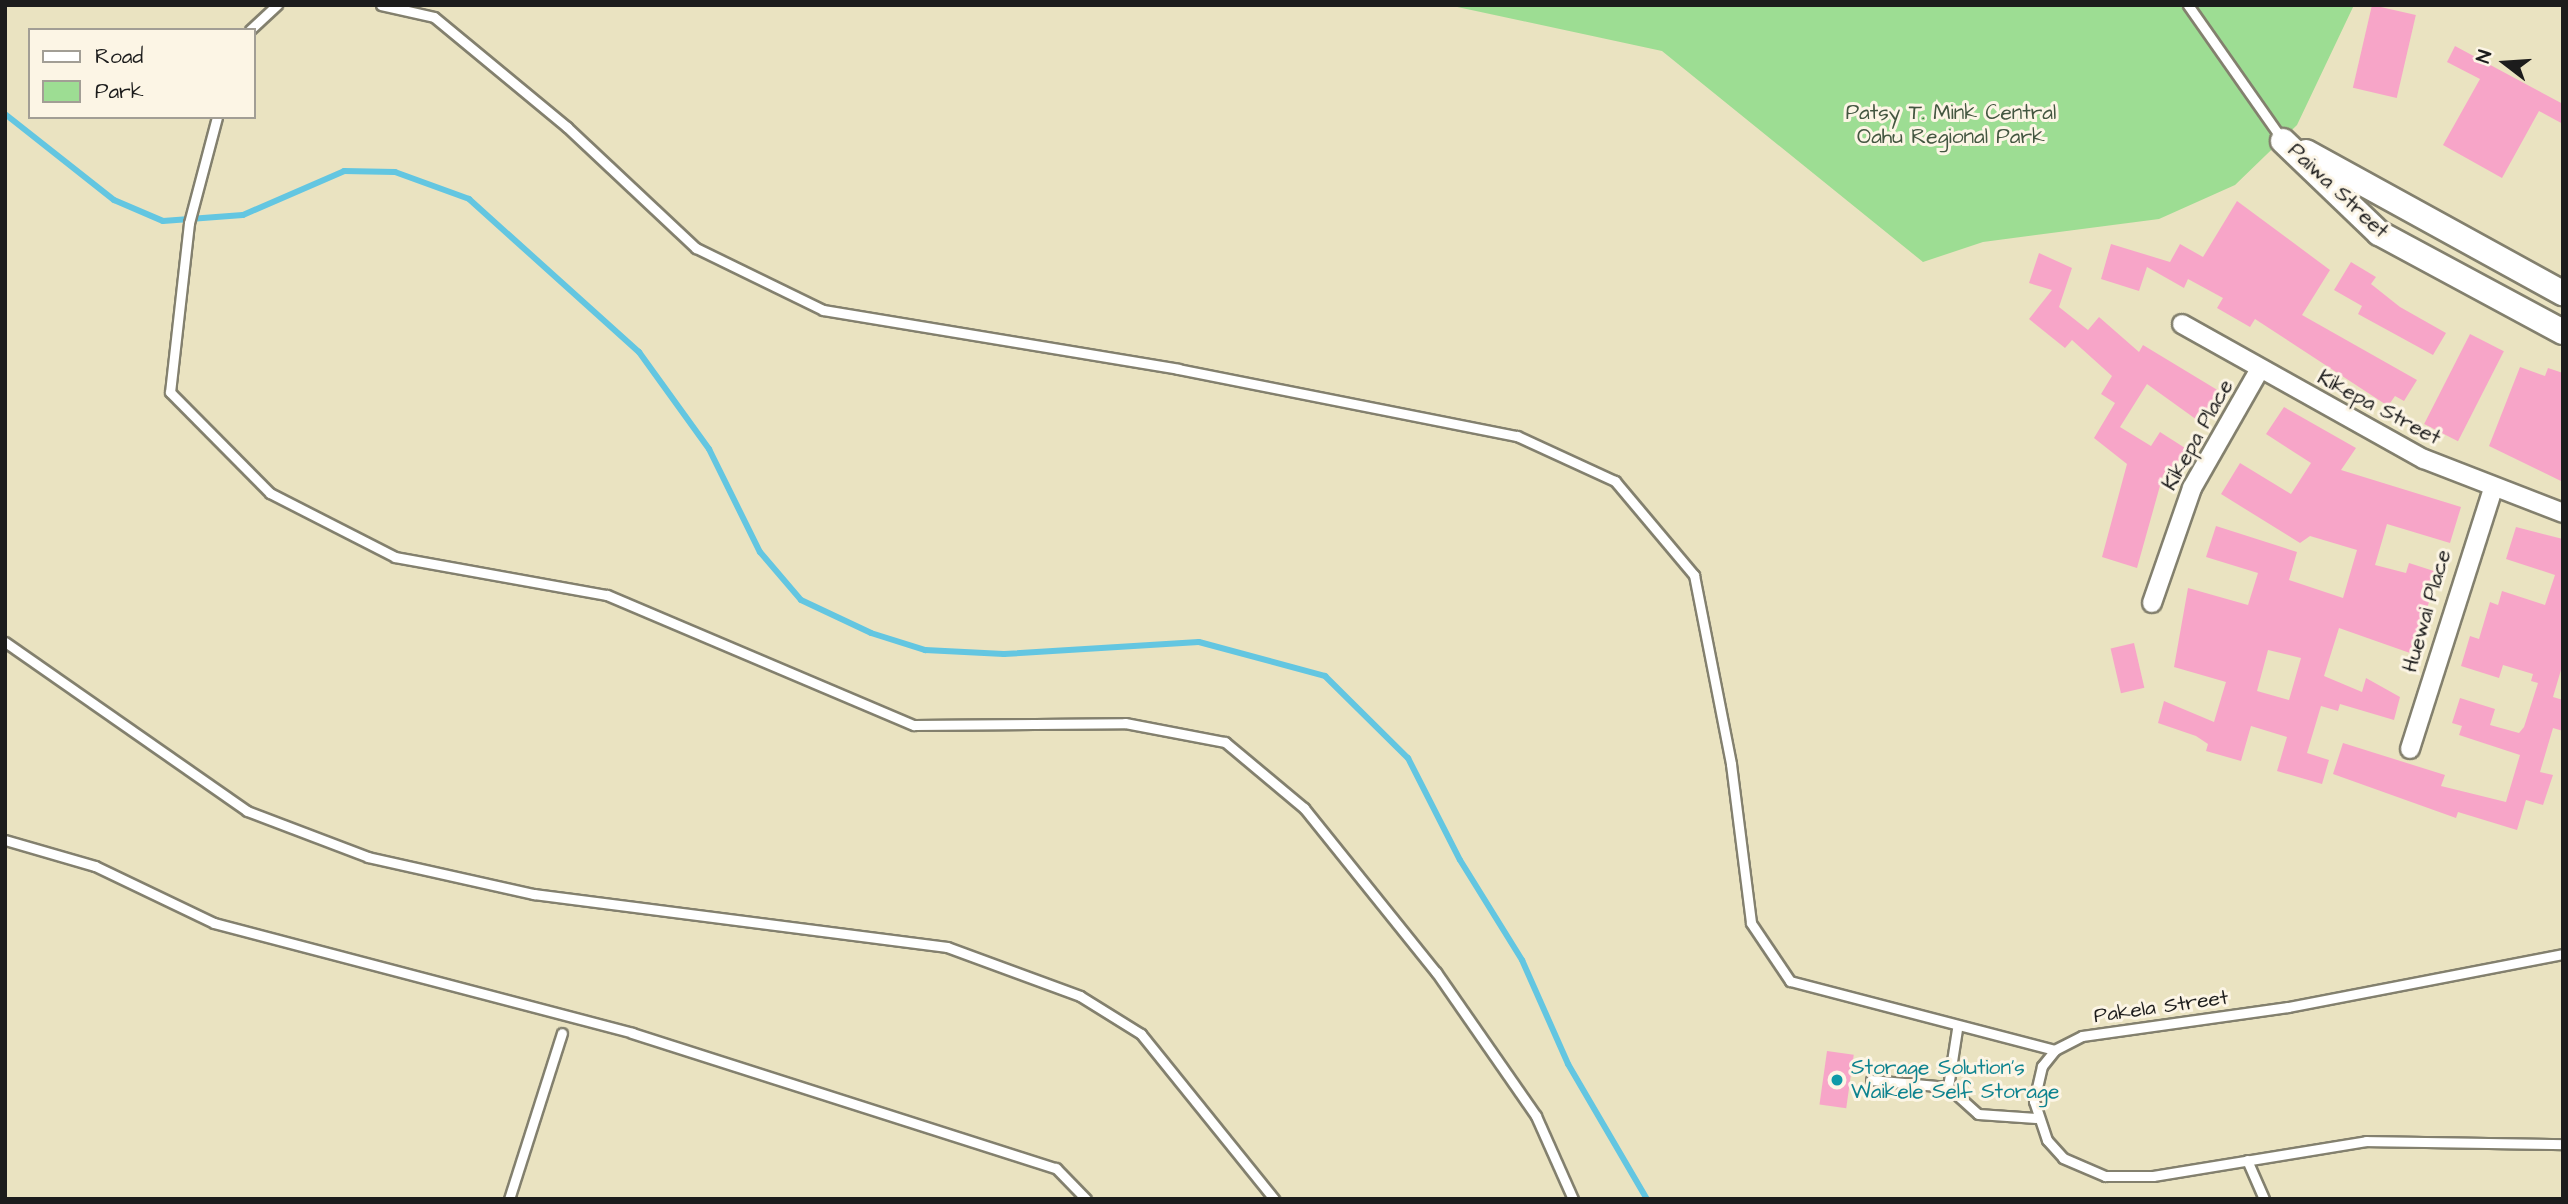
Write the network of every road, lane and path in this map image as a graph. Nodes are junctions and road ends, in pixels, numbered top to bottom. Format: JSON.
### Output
{"nodes":[{"id":1,"x":277,"y":5,"type":"edge"},
{"id":2,"x":380,"y":5,"type":"edge"},
{"id":3,"x":2188,"y":5,"type":"edge"},
{"id":4,"x":252,"y":28,"type":"edge"},
{"id":5,"x":217,"y":119,"type":"edge"},
{"id":6,"x":2283,"y":141,"type":"junction"},
{"id":7,"x":2563,"y":293,"type":"edge"},
{"id":8,"x":2182,"y":324,"type":"dead end"},
{"id":9,"x":2563,"y":331,"type":"edge"},
{"id":10,"x":2260,"y":369,"type":"junction"},
{"id":11,"x":2493,"y":489,"type":"junction"},
{"id":12,"x":2563,"y":513,"type":"edge"},
{"id":13,"x":2152,"y":603,"type":"dead end"},
{"id":14,"x":5,"y":642,"type":"edge"},
{"id":15,"x":2410,"y":749,"type":"dead end"},
{"id":16,"x":5,"y":839,"type":"edge"},
{"id":17,"x":2563,"y":954,"type":"edge"},
{"id":18,"x":1957,"y":1029,"type":"junction"},
{"id":19,"x":562,"y":1033,"type":"dead end"},
{"id":20,"x":2055,"y":1050,"type":"junction"},
{"id":21,"x":1871,"y":1080,"type":"dead end"},
{"id":22,"x":1948,"y":1087,"type":"junction"},
{"id":23,"x":2036,"y":1118,"type":"junction"},
{"id":24,"x":2563,"y":1144,"type":"edge"},
{"id":25,"x":2247,"y":1160,"type":"junction"},
{"id":26,"x":509,"y":1199,"type":"edge"},
{"id":27,"x":1086,"y":1199,"type":"edge"},
{"id":28,"x":1274,"y":1199,"type":"edge"},
{"id":29,"x":1573,"y":1199,"type":"edge"},
{"id":30,"x":2264,"y":1199,"type":"edge"}],
"edges":[{"from":1,"to":4,"type":"lane"},
{"from":2,"to":18,"type":"lane"},
{"from":3,"to":6,"type":"lane"},
{"from":5,"to":29,"type":"lane"},
{"from":6,"to":7,"type":"street","name":"Paiwa Street"},
{"from":6,"to":9,"type":"street","name":"Paiwa Street"},
{"from":8,"to":10,"type":"street","name":"Kikepa Street"},
{"from":10,"to":11,"type":"street","name":"Kikepa Street"},
{"from":10,"to":13,"type":"street","name":"Kikepa Place"},
{"from":11,"to":12,"type":"street","name":"Kikepa Street"},
{"from":11,"to":15,"type":"street","name":"Huewai Place"},
{"from":14,"to":28,"type":"lane"},
{"from":16,"to":27,"type":"lane"},
{"from":17,"to":20,"type":"lane","name":"Pakela Street"},
{"from":18,"to":20,"type":"lane"},
{"from":18,"to":22,"type":"lane"},
{"from":19,"to":26,"type":"lane"},
{"from":20,"to":23,"type":"lane"},
{"from":21,"to":22,"type":"lane"},
{"from":22,"to":23,"type":"lane"},
{"from":23,"to":25,"type":"lane"},
{"from":24,"to":25,"type":"lane"},
{"from":25,"to":30,"type":"lane"}]}
